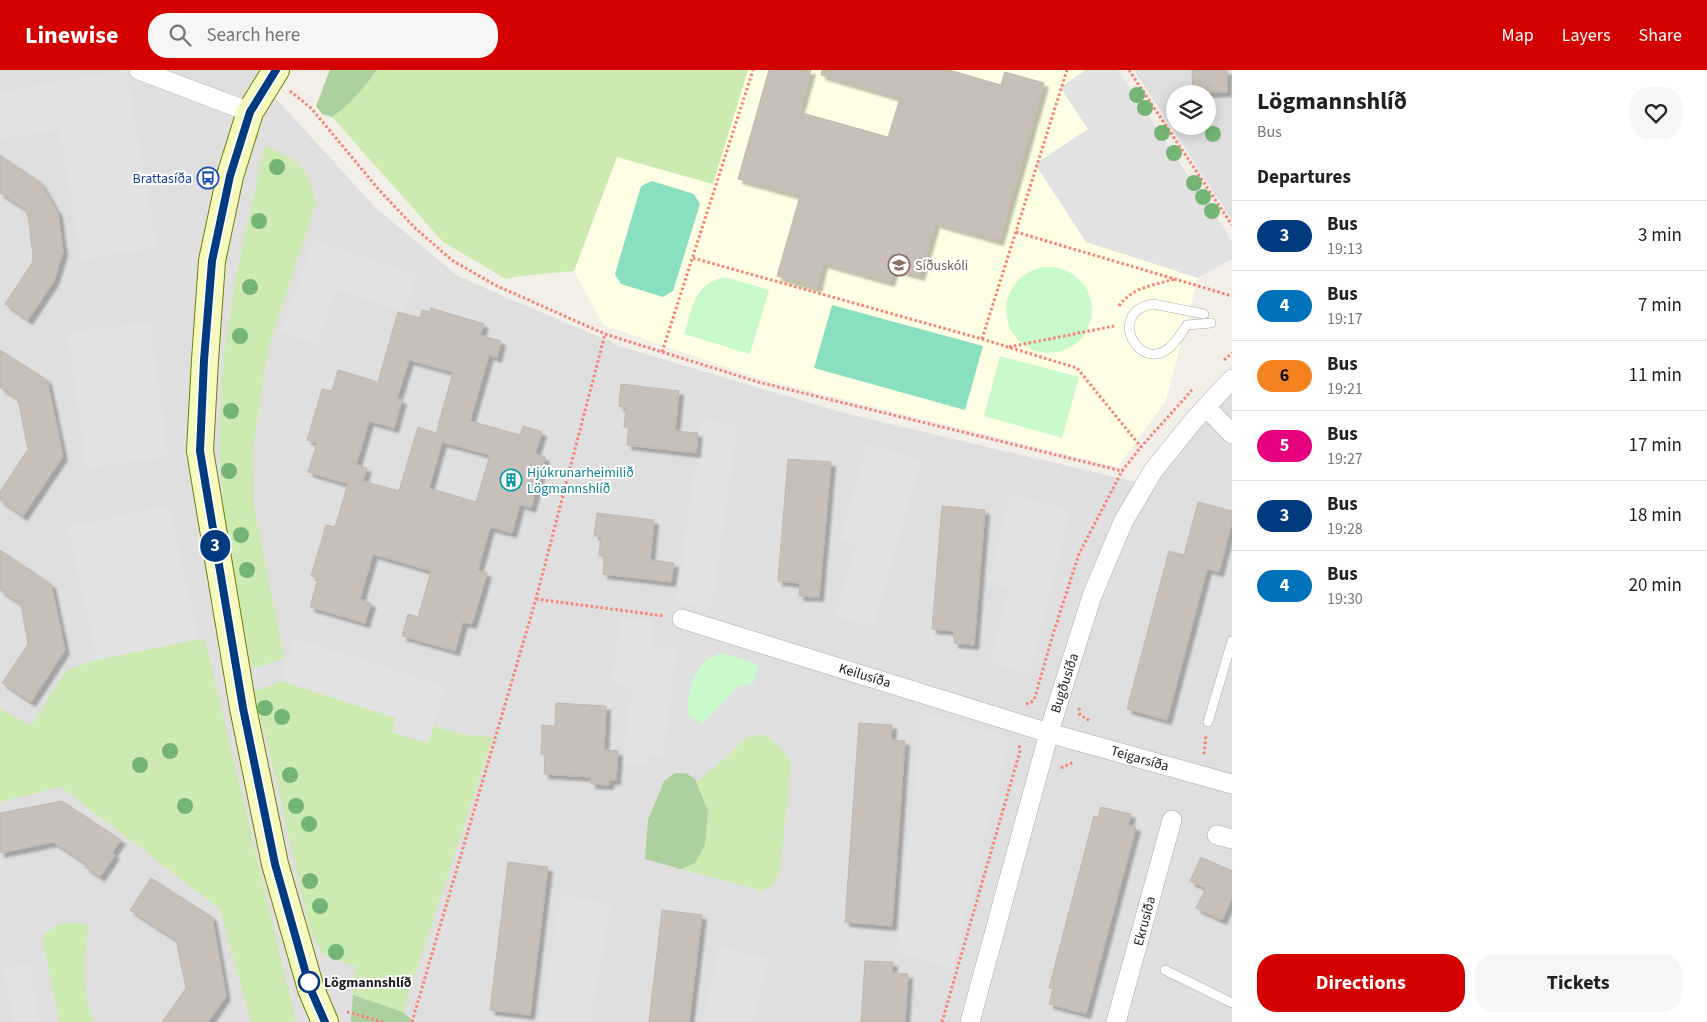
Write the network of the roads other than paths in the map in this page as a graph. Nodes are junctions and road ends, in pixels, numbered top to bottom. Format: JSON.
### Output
{"nodes":[{"id":1,"x":139,"y":70,"type":"edge"},
{"id":2,"x":273,"y":76,"type":"edge"},
{"id":3,"x":250,"y":112,"type":"junction"},
{"id":4,"x":1204,"y":314,"type":"dead end"},
{"id":5,"x":1211,"y":322,"type":"dead end"},
{"id":6,"x":1232,"y":379,"type":"edge"},
{"id":7,"x":1206,"y":407,"type":"junction"},
{"id":8,"x":1232,"y":434,"type":"edge"},
{"id":9,"x":682,"y":619,"type":"road end"},
{"id":10,"x":1232,"y":641,"type":"edge"},
{"id":11,"x":1208,"y":722,"type":"dead end"},
{"id":12,"x":1048,"y":733,"type":"junction"},
{"id":13,"x":1232,"y":784,"type":"edge"},
{"id":14,"x":1172,"y":820,"type":"dead end"},
{"id":15,"x":1165,"y":970,"type":"dead end"},
{"id":16,"x":1232,"y":1003,"type":"edge"},
{"id":17,"x":325,"y":1022,"type":"edge"},
{"id":18,"x":970,"y":1022,"type":"edge"},
{"id":19,"x":1116,"y":1022,"type":"edge"}],
"edges":[{"from":1,"to":3,"type":"street"},
{"from":2,"to":3,"type":"street"},
{"from":3,"to":17,"type":"street"},
{"from":4,"to":5,"type":"lane"},
{"from":6,"to":7,"type":"street","name":"Bugðusíða"},
{"from":7,"to":8,"type":"street"},
{"from":7,"to":12,"type":"street","name":"Bugðusíða"},
{"from":9,"to":12,"type":"street","name":"Keilusíða"},
{"from":10,"to":11,"type":"lane"},
{"from":12,"to":13,"type":"street","name":"Teigarsíða"},
{"from":12,"to":18,"type":"street","name":"Bugðusíða"},
{"from":14,"to":19,"type":"street","name":"Ekrusíða"},
{"from":15,"to":16,"type":"lane"}]}
